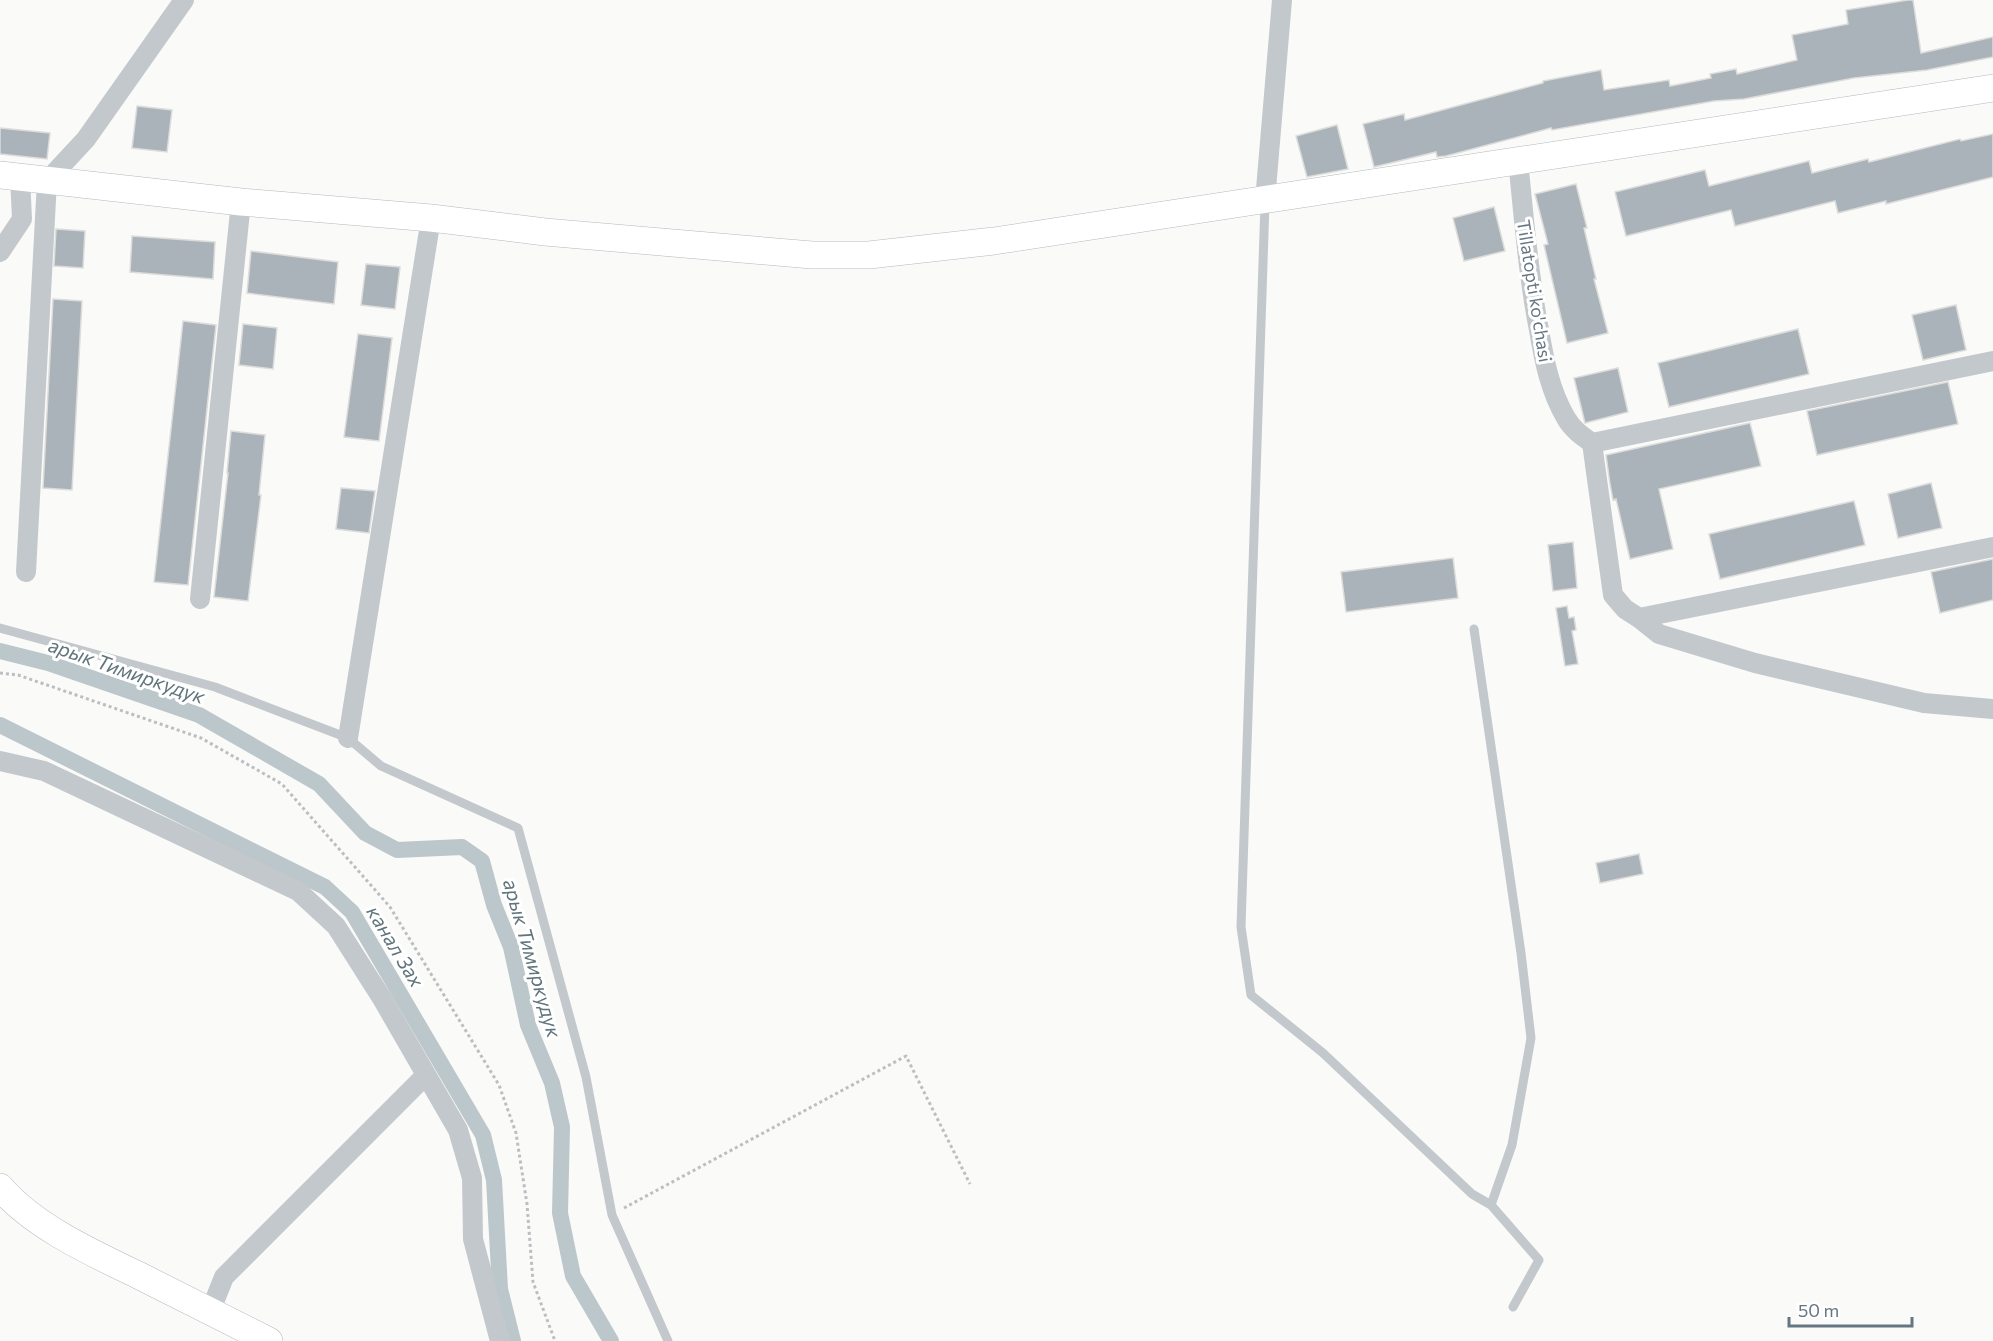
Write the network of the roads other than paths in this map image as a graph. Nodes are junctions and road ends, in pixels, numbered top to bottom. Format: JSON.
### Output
{"nodes":[{"id":1,"x":184,"y":0,"type":"edge"},
{"id":2,"x":1282,"y":0,"type":"edge"},
{"id":3,"x":1993,"y":88,"type":"edge"},
{"id":4,"x":1518,"y":161,"type":"junction"},
{"id":5,"x":10,"y":176,"type":"edge"},
{"id":6,"x":47,"y":182,"type":"junction"},
{"id":7,"x":1265,"y":201,"type":"junction"},
{"id":8,"x":241,"y":202,"type":"junction"},
{"id":9,"x":431,"y":218,"type":"junction"},
{"id":10,"x":0,"y":252,"type":"edge"},
{"id":11,"x":1993,"y":361,"type":"edge"},
{"id":12,"x":1592,"y":443,"type":"junction"},
{"id":13,"x":1993,"y":547,"type":"edge"},
{"id":14,"x":26,"y":572,"type":"dead end"},
{"id":15,"x":200,"y":599,"type":"dead end"},
{"id":16,"x":1639,"y":618,"type":"junction"},
{"id":17,"x":0,"y":628,"type":"edge"},
{"id":18,"x":1474,"y":629,"type":"dead end"},
{"id":19,"x":1993,"y":709,"type":"edge"},
{"id":20,"x":348,"y":738,"type":"junction"},
{"id":21,"x":0,"y":762,"type":"edge"},
{"id":22,"x":426,"y":1075,"type":"junction"},
{"id":23,"x":0,"y":1187,"type":"edge"},
{"id":24,"x":1491,"y":1205,"type":"junction"},
{"id":25,"x":1514,"y":1307,"type":"dead end"},
{"id":26,"x":210,"y":1312,"type":"junction"},
{"id":27,"x":269,"y":1341,"type":"edge"},
{"id":28,"x":500,"y":1341,"type":"edge"},
{"id":29,"x":668,"y":1341,"type":"edge"}],
"edges":[{"from":1,"to":6,"type":"street"},
{"from":2,"to":7,"type":"street"},
{"from":3,"to":4,"type":"main road"},
{"from":4,"to":7,"type":"main road"},
{"from":4,"to":12,"type":"street","name":"Tillatopti ko'chasi"},
{"from":5,"to":6,"type":"main road"},
{"from":5,"to":10,"type":"street"},
{"from":6,"to":8,"type":"main road"},
{"from":6,"to":14,"type":"street"},
{"from":7,"to":9,"type":"main road"},
{"from":7,"to":24,"type":"lane"},
{"from":8,"to":9,"type":"main road"},
{"from":8,"to":15,"type":"street"},
{"from":9,"to":20,"type":"street"},
{"from":11,"to":12,"type":"street"},
{"from":12,"to":16,"type":"street"},
{"from":13,"to":16,"type":"street"},
{"from":16,"to":19,"type":"street"},
{"from":17,"to":20,"type":"lane"},
{"from":18,"to":24,"type":"lane"},
{"from":20,"to":29,"type":"lane"},
{"from":21,"to":22,"type":"street"},
{"from":22,"to":26,"type":"street"},
{"from":22,"to":28,"type":"street"},
{"from":23,"to":26,"type":"main road"},
{"from":24,"to":25,"type":"lane"},
{"from":26,"to":27,"type":"main road"}]}
